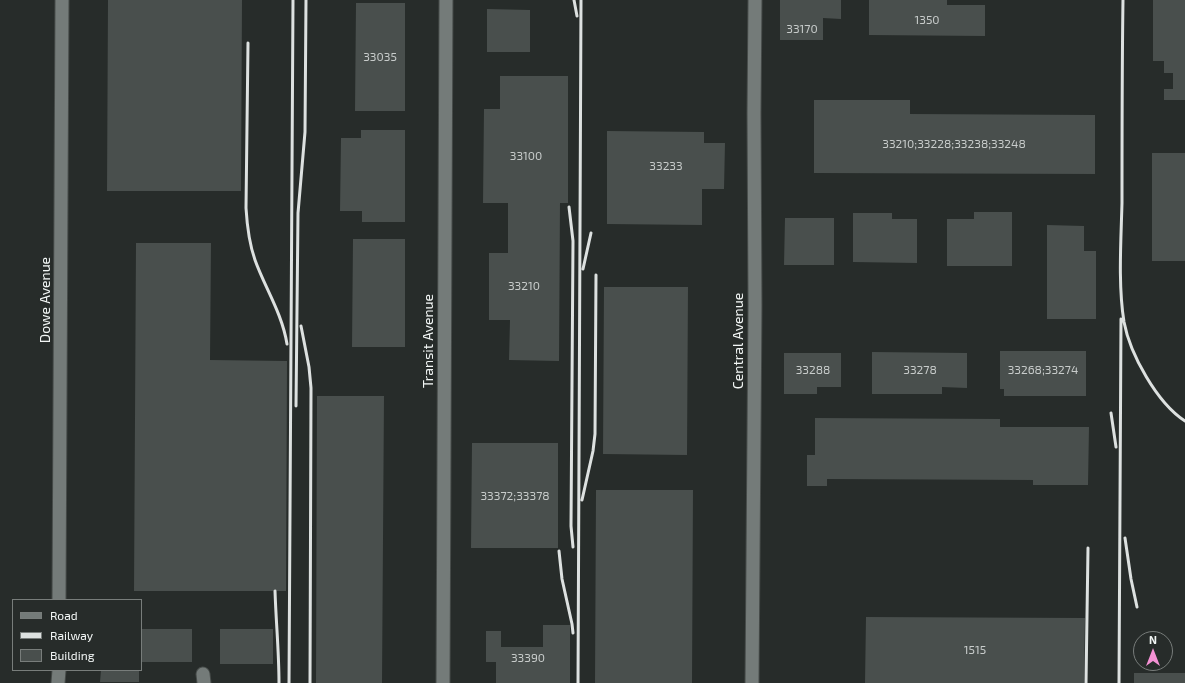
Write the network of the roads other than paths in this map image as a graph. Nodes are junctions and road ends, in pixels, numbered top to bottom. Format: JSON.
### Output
{"nodes":[{"id":1,"x":62,"y":0,"type":"edge"},
{"id":2,"x":446,"y":0,"type":"edge"},
{"id":3,"x":755,"y":0,"type":"edge"},
{"id":4,"x":59,"y":599,"type":"edge"},
{"id":5,"x":58,"y":671,"type":"edge"},
{"id":6,"x":58,"y":683,"type":"edge"},
{"id":7,"x":442,"y":683,"type":"edge"},
{"id":8,"x":752,"y":683,"type":"edge"}],
"edges":[{"from":1,"to":4,"type":"street","name":"Dowe Avenue"},
{"from":2,"to":7,"type":"street","name":"Transit Avenue"},
{"from":3,"to":8,"type":"street","name":"Central Avenue"},
{"from":5,"to":6,"type":"street"}]}
